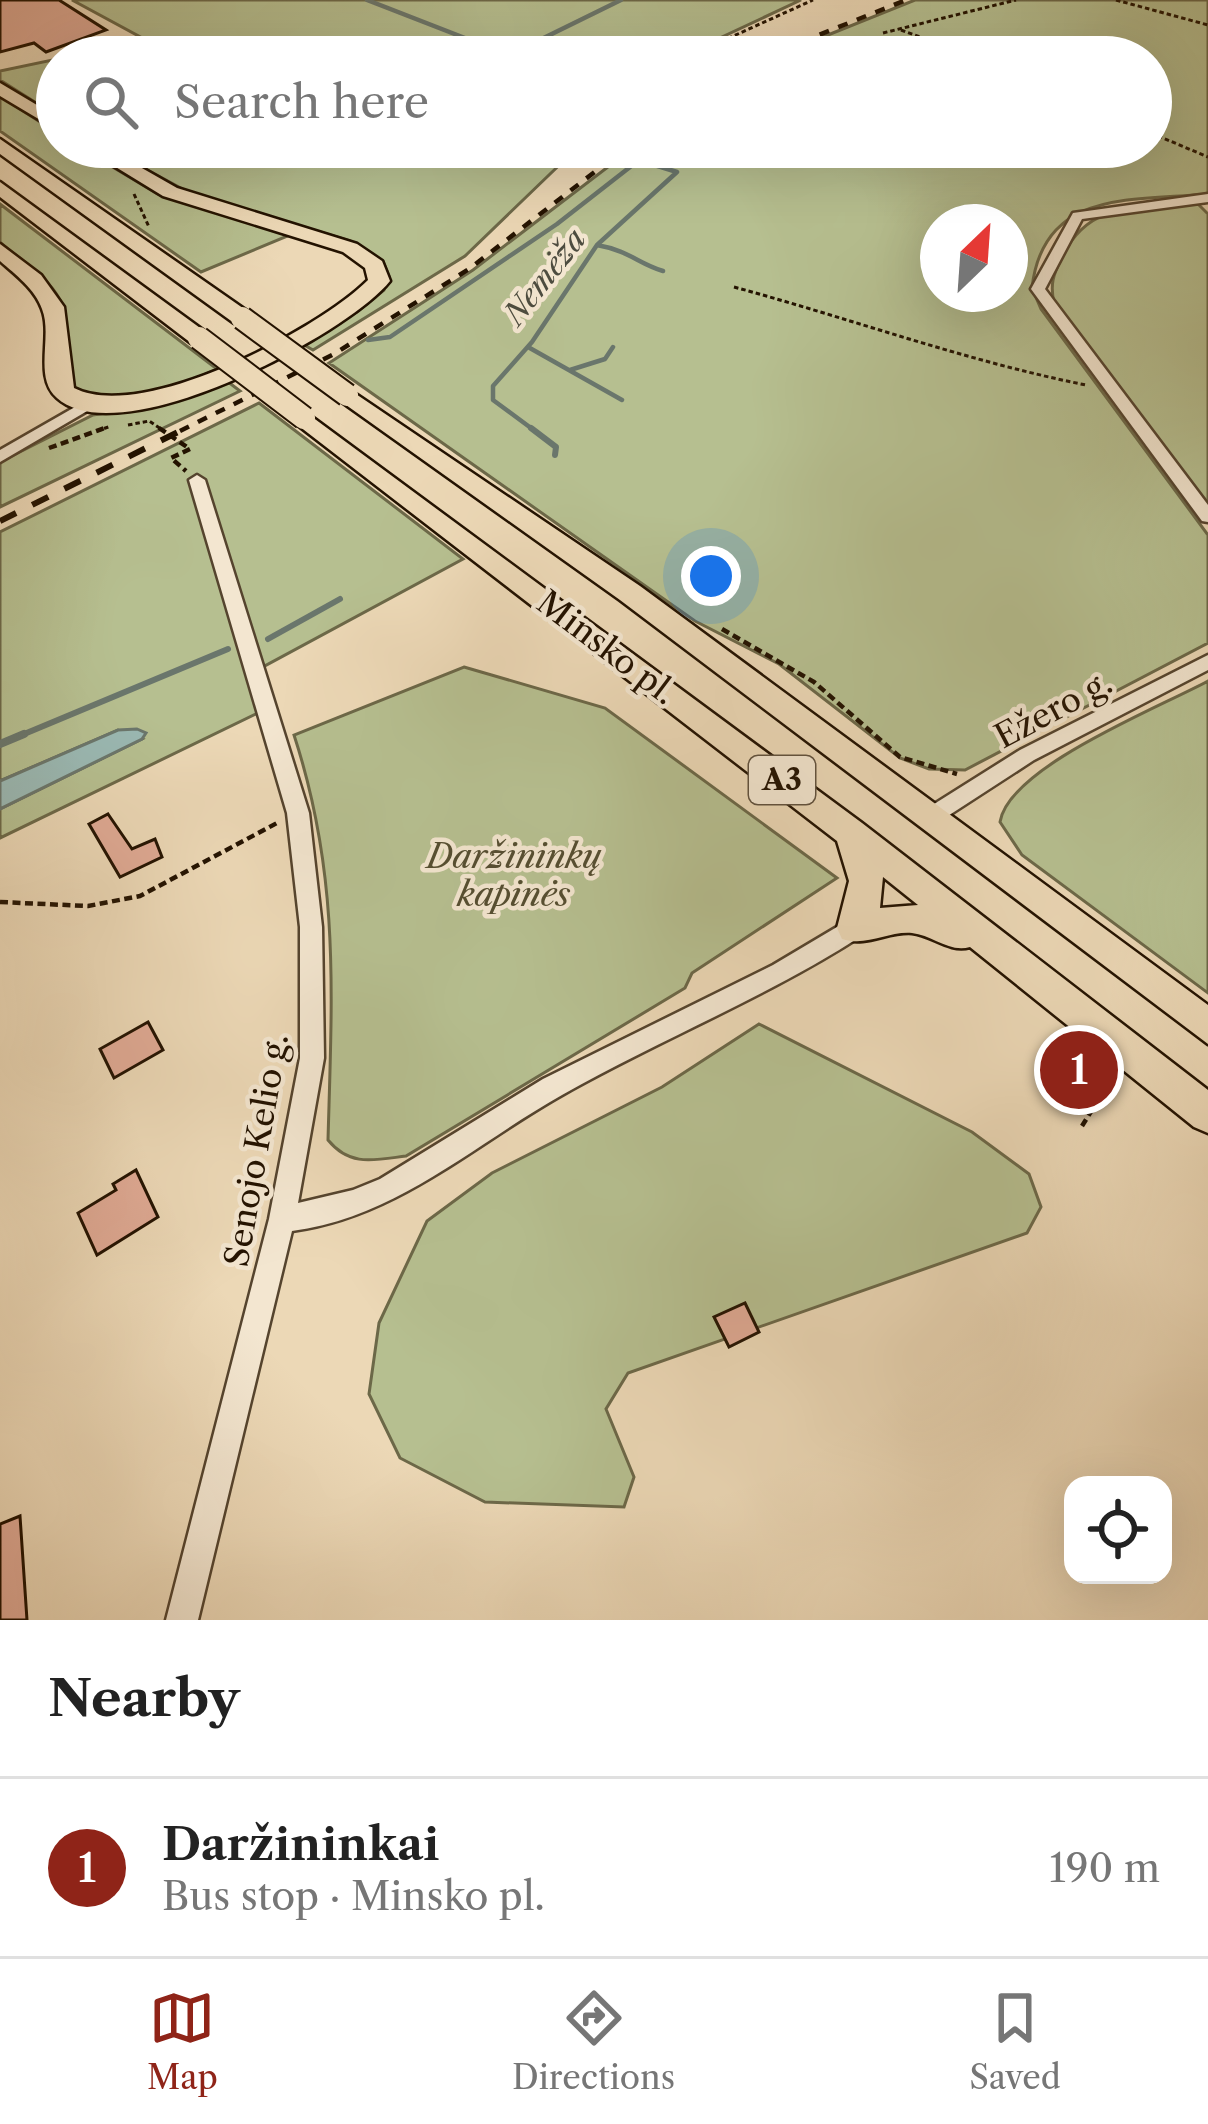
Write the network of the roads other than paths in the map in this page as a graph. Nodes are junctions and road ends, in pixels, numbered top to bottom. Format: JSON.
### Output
{"nodes":[{"id":1,"x":0,"y":88,"type":"edge"},
{"id":2,"x":36,"y":111,"type":"edge"},
{"id":3,"x":0,"y":145,"type":"edge"},
{"id":4,"x":128,"y":168,"type":"edge"},
{"id":5,"x":0,"y":188,"type":"edge"},
{"id":6,"x":1205,"y":201,"type":"edge"},
{"id":7,"x":0,"y":250,"type":"edge"},
{"id":8,"x":88,"y":404,"type":"junction"},
{"id":9,"x":0,"y":457,"type":"edge"},
{"id":10,"x":197,"y":480,"type":"road end"},
{"id":11,"x":1208,"y":517,"type":"edge"},
{"id":12,"x":1208,"y":662,"type":"edge"},
{"id":13,"x":930,"y":817,"type":"junction"},
{"id":14,"x":850,"y":832,"type":"junction"},
{"id":15,"x":855,"y":928,"type":"junction"},
{"id":16,"x":991,"y":948,"type":"junction"},
{"id":17,"x":1208,"y":1027,"type":"edge"},
{"id":18,"x":1208,"y":1114,"type":"edge"},
{"id":19,"x":282,"y":1219,"type":"junction"},
{"id":20,"x":182,"y":1620,"type":"edge"}],
"edges":[{"from":1,"to":2,"type":"highway"},
{"from":3,"to":13,"type":"highway","name":"Minsko pl.","number":"A3","bridge":true},
{"from":4,"to":8,"type":"highway"},
{"from":5,"to":14,"type":"highway","name":"Minsko pl.","number":"A3","bridge":true},
{"from":6,"to":11,"type":"street"},
{"from":7,"to":8,"type":"highway"},
{"from":8,"to":9,"type":"street"},
{"from":10,"to":19,"type":"street","name":"Senojo Kelio g."},
{"from":12,"to":13,"type":"street","name":"Ežero g."},
{"from":13,"to":17,"type":"highway","name":"Minsko pl.","number":"A3"},
{"from":14,"to":15,"type":"highway"},
{"from":14,"to":16,"type":"highway","name":"Minsko pl.","number":"A3"},
{"from":15,"to":16,"type":"highway"},
{"from":15,"to":19,"type":"street"},
{"from":16,"to":18,"type":"highway","name":"Minsko pl.","number":"A3"},
{"from":19,"to":20,"type":"street","name":"Senojo Kelio g."}]}
